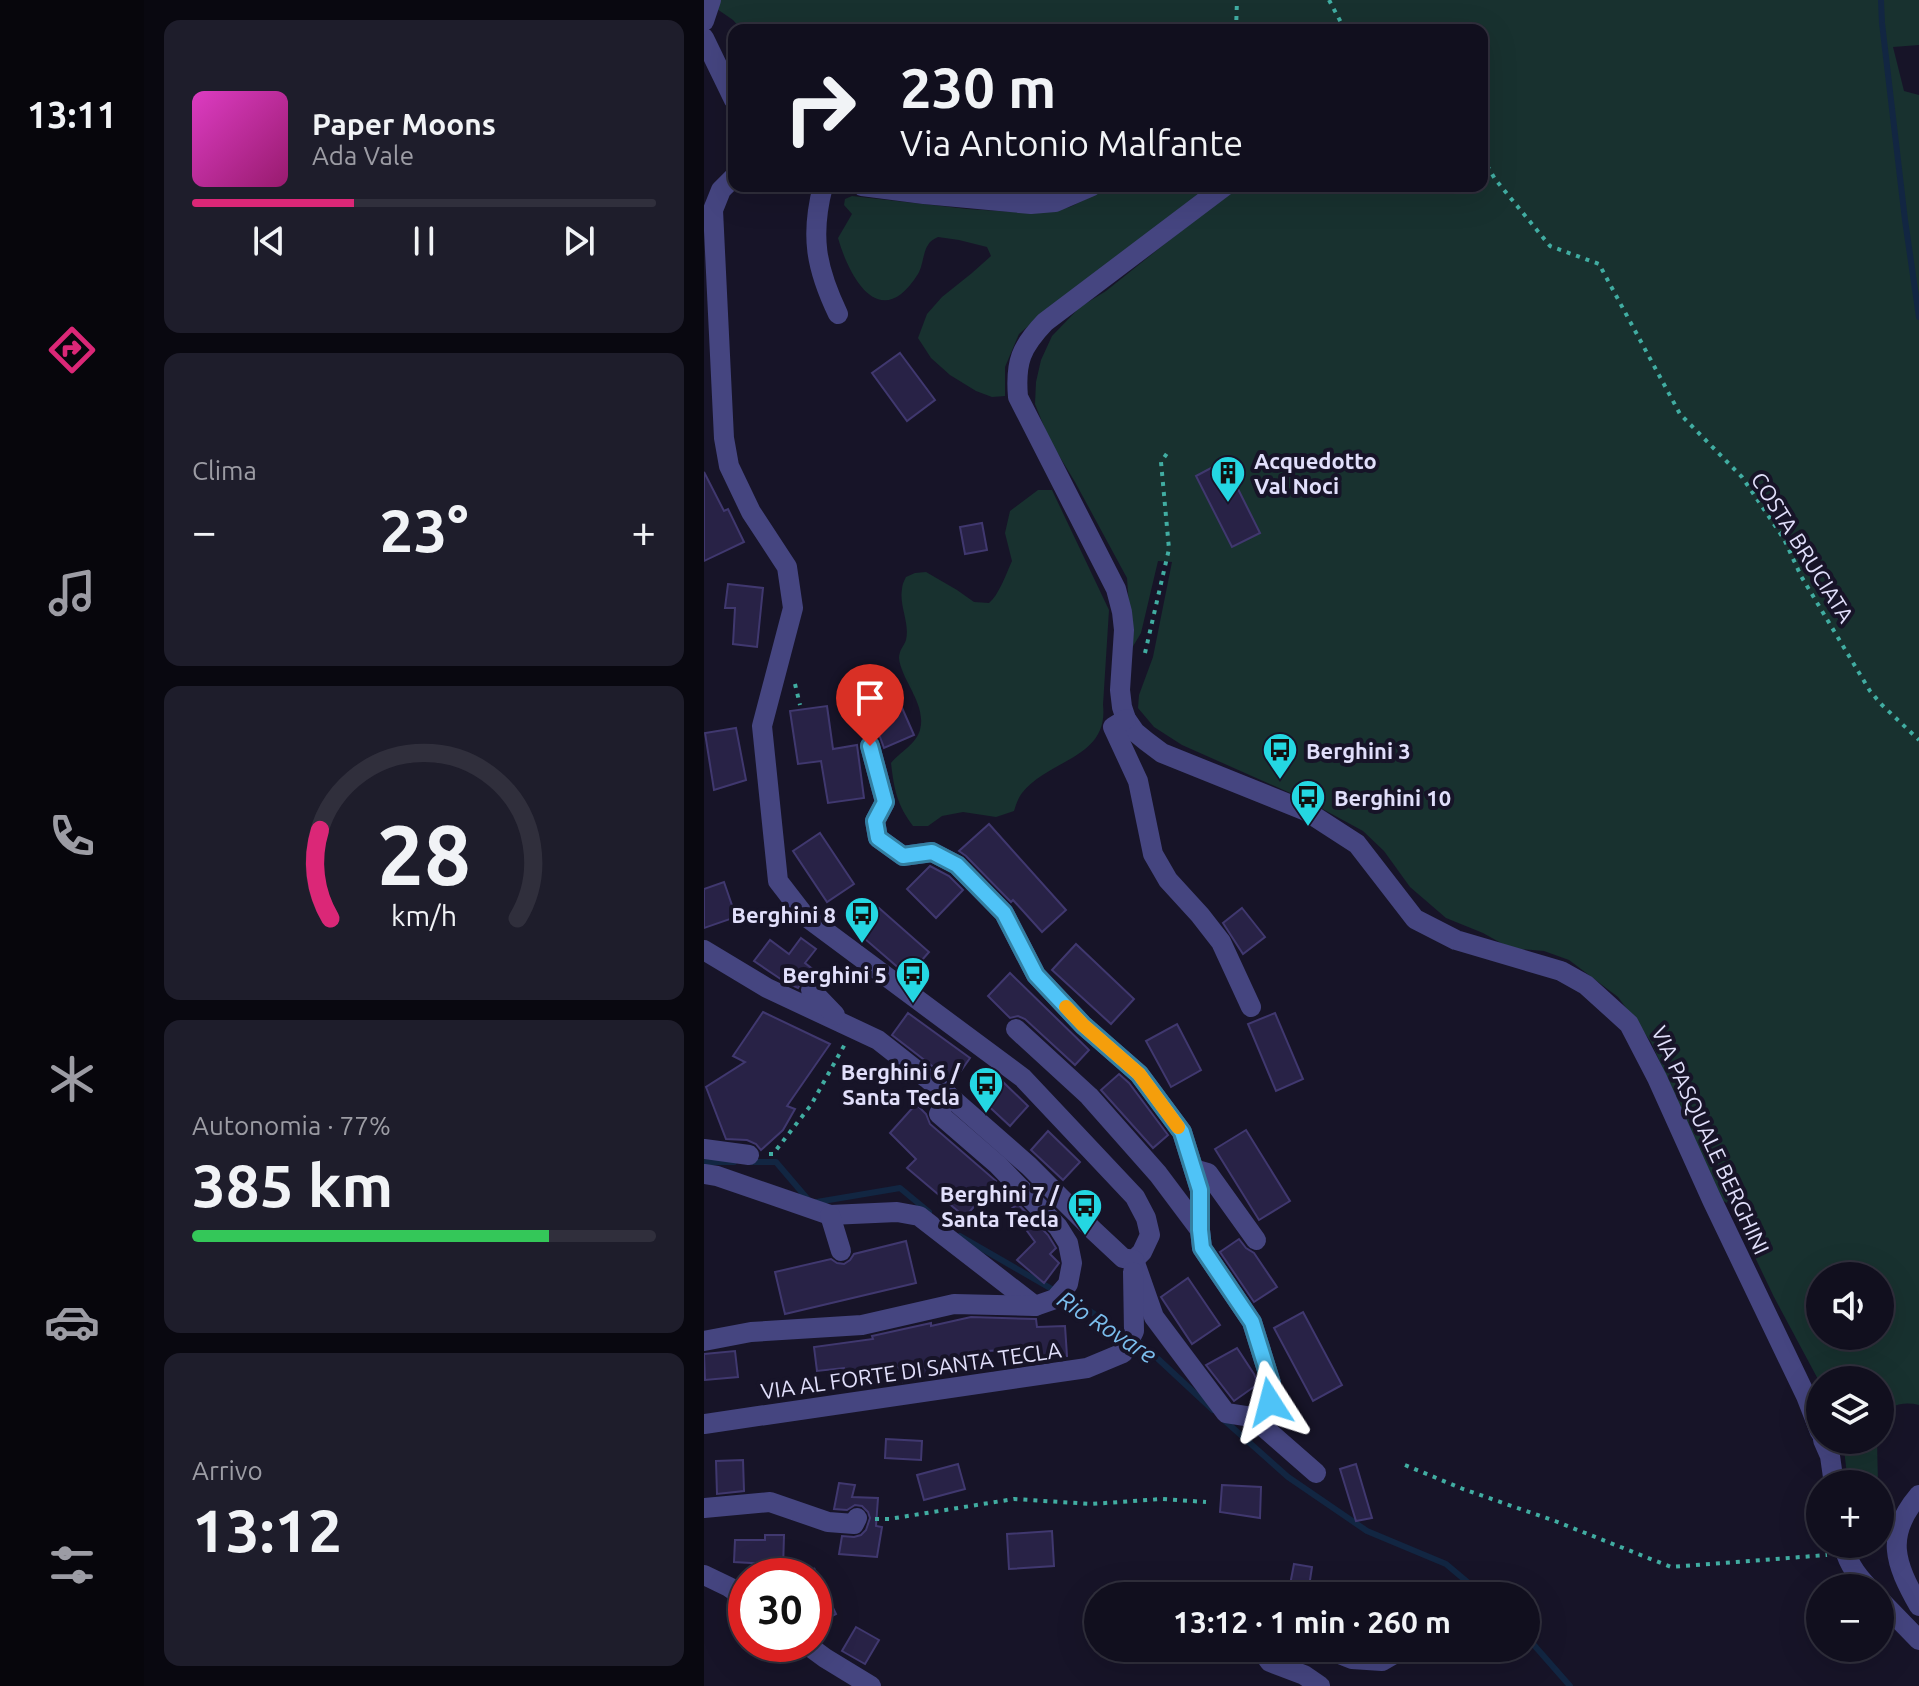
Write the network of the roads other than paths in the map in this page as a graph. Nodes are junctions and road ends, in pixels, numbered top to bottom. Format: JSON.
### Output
{"nodes":[{"id":1,"x":711,"y":0,"type":"edge"},
{"id":2,"x":704,"y":21,"type":"edge"},
{"id":3,"x":704,"y":38,"type":"edge"},
{"id":4,"x":728,"y":88,"type":"edge"},
{"id":5,"x":728,"y":183,"type":"edge"},
{"id":6,"x":821,"y":192,"type":"edge"},
{"id":7,"x":908,"y":192,"type":"edge"},
{"id":8,"x":1078,"y":192,"type":"edge"},
{"id":9,"x":1217,"y":192,"type":"edge"},
{"id":10,"x":838,"y":314,"type":"dead end"},
{"id":11,"x":1126,"y":719,"type":"junction"},
{"id":12,"x":870,"y":746,"type":"dead end"},
{"id":13,"x":704,"y":950,"type":"edge"},
{"id":14,"x":811,"y":990,"type":"dead end"},
{"id":15,"x":1251,"y":1007,"type":"dead end"},
{"id":16,"x":847,"y":1025,"type":"junction"},
{"id":17,"x":1016,"y":1029,"type":"dead end"},
{"id":18,"x":948,"y":1095,"type":"junction"},
{"id":19,"x":704,"y":1149,"type":"edge"},
{"id":20,"x":749,"y":1155,"type":"road end"},
{"id":21,"x":1194,"y":1169,"type":"junction"},
{"id":22,"x":704,"y":1174,"type":"edge"},
{"id":23,"x":830,"y":1215,"type":"junction"},
{"id":24,"x":1200,"y":1230,"type":"junction"},
{"id":25,"x":1256,"y":1240,"type":"dead end"},
{"id":26,"x":841,"y":1251,"type":"dead end"},
{"id":27,"x":1134,"y":1260,"type":"junction"},
{"id":28,"x":1035,"y":1306,"type":"junction"},
{"id":29,"x":704,"y":1341,"type":"edge"},
{"id":30,"x":1806,"y":1396,"type":"edge"},
{"id":31,"x":1252,"y":1417,"type":"junction"},
{"id":32,"x":704,"y":1424,"type":"edge"},
{"id":33,"x":1316,"y":1473,"type":"dead end"},
{"id":34,"x":1919,"y":1495,"type":"edge"},
{"id":35,"x":704,"y":1508,"type":"edge"},
{"id":36,"x":857,"y":1518,"type":"road end"},
{"id":37,"x":704,"y":1575,"type":"edge"},
{"id":38,"x":728,"y":1587,"type":"edge"},
{"id":39,"x":1919,"y":1606,"type":"edge"},
{"id":40,"x":1894,"y":1614,"type":"edge"},
{"id":41,"x":1919,"y":1640,"type":"edge"},
{"id":42,"x":832,"y":1662,"type":"edge"},
{"id":43,"x":1270,"y":1662,"type":"edge"},
{"id":44,"x":871,"y":1686,"type":"edge"},
{"id":45,"x":1320,"y":1686,"type":"edge"}],
"edges":[{"from":1,"to":2,"type":"street"},
{"from":3,"to":4,"type":"street"},
{"from":5,"to":27,"type":"street"},
{"from":6,"to":10,"type":"street"},
{"from":7,"to":8,"type":"street"},
{"from":9,"to":11,"type":"street"},
{"from":11,"to":15,"type":"street"},
{"from":11,"to":30,"type":"street","name":"VIA PASQUALE BERGHINI"},
{"from":12,"to":21,"type":"street"},
{"from":13,"to":16,"type":"street"},
{"from":14,"to":16,"type":"street"},
{"from":16,"to":18,"type":"street"},
{"from":17,"to":24,"type":"street"},
{"from":18,"to":27,"type":"street"},
{"from":18,"to":28,"type":"street"},
{"from":19,"to":20,"type":"street"},
{"from":21,"to":24,"type":"street"},
{"from":21,"to":25,"type":"street"},
{"from":22,"to":23,"type":"street"},
{"from":23,"to":26,"type":"street"},
{"from":23,"to":28,"type":"street"},
{"from":24,"to":31,"type":"street"},
{"from":27,"to":31,"type":"street"},
{"from":27,"to":32,"type":"street","name":"VIA AL FORTE DI SANTA TECLA"},
{"from":28,"to":29,"type":"street"},
{"from":31,"to":33,"type":"street"},
{"from":34,"to":39,"type":"street"},
{"from":35,"to":36,"type":"street"},
{"from":37,"to":38,"type":"street"},
{"from":40,"to":41,"type":"street"},
{"from":42,"to":44,"type":"street"},
{"from":43,"to":45,"type":"street"}]}
